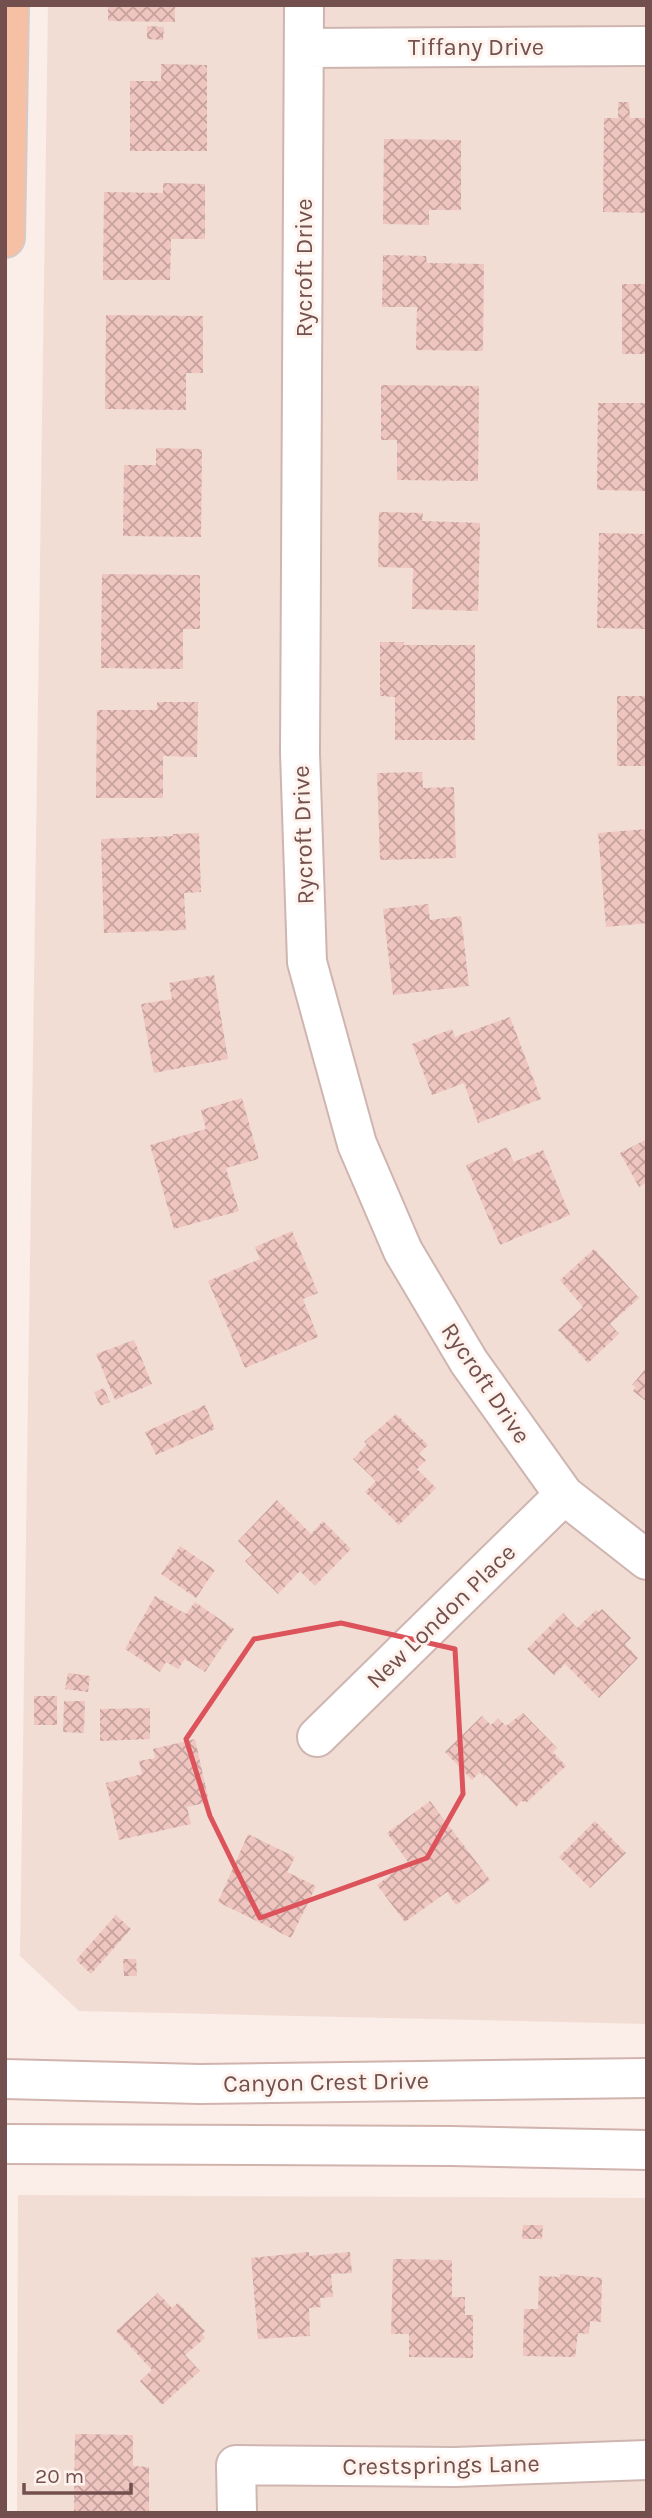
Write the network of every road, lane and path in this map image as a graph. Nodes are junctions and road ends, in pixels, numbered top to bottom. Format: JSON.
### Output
{"nodes":[{"id":1,"x":9,"y":5,"type":"edge"},
{"id":2,"x":304,"y":5,"type":"edge"},
{"id":3,"x":647,"y":46,"type":"edge"},
{"id":4,"x":306,"y":48,"type":"junction"},
{"id":5,"x":5,"y":238,"type":"edge"},
{"id":6,"x":564,"y":1495,"type":"junction"},
{"id":7,"x":647,"y":1560,"type":"edge"},
{"id":8,"x":317,"y":1737,"type":"dead end"},
{"id":9,"x":647,"y":2078,"type":"edge"},
{"id":10,"x":5,"y":2079,"type":"edge"},
{"id":11,"x":5,"y":2144,"type":"edge"},
{"id":12,"x":647,"y":2150,"type":"edge"},
{"id":13,"x":647,"y":2460,"type":"edge"},
{"id":14,"x":237,"y":2513,"type":"edge"}],
"edges":[{"from":1,"to":5,"type":"main road"},
{"from":2,"to":4,"type":"street","name":"Rycroft Drive"},
{"from":3,"to":4,"type":"street","name":"Tiffany Drive"},
{"from":4,"to":6,"type":"street","name":"Rycroft Drive"},
{"from":6,"to":7,"type":"street","name":"Rycroft Drive"},
{"from":6,"to":8,"type":"street","name":"New London Place"},
{"from":9,"to":10,"type":"street","name":"Canyon Crest Drive"},
{"from":11,"to":12,"type":"street"},
{"from":13,"to":14,"type":"street","name":"Crestsprings Lane"}]}
